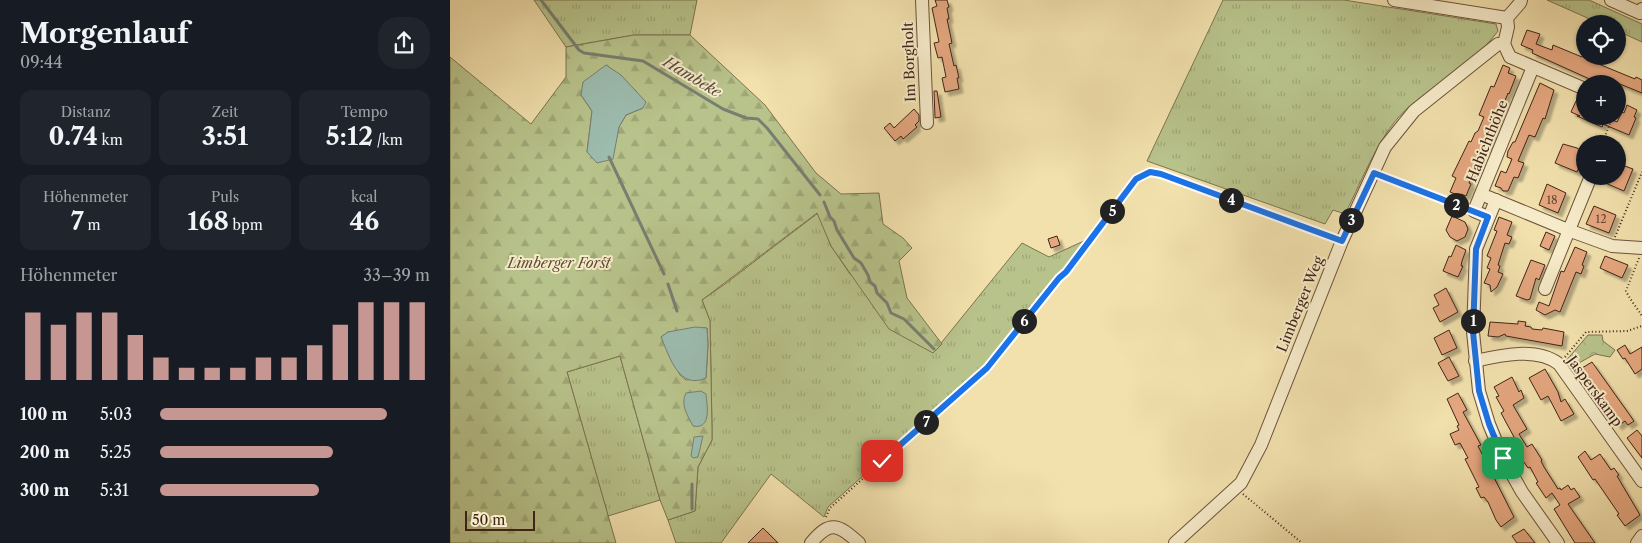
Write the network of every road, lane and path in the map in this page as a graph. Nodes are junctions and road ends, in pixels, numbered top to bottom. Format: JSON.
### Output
{"nodes":[{"id":1,"x":922,"y":0,"type":"edge"},
{"id":2,"x":1394,"y":0,"type":"edge"},
{"id":3,"x":1521,"y":0,"type":"edge"},
{"id":4,"x":1611,"y":0,"type":"edge"},
{"id":5,"x":1434,"y":3,"type":"edge"},
{"id":6,"x":1642,"y":9,"type":"edge"},
{"id":7,"x":1507,"y":18,"type":"junction"},
{"id":8,"x":1504,"y":44,"type":"junction"},
{"id":9,"x":1533,"y":68,"type":"junction"},
{"id":10,"x":1576,"y":85,"type":"edge"},
{"id":11,"x":927,"y":123,"type":"dead end"},
{"id":12,"x":1642,"y":172,"type":"edge"},
{"id":13,"x":1374,"y":173,"type":"junction"},
{"id":14,"x":1587,"y":185,"type":"edge"},
{"id":15,"x":1481,"y":194,"type":"junction"},
{"id":16,"x":1496,"y":200,"type":"junction"},
{"id":17,"x":1474,"y":211,"type":"junction"},
{"id":18,"x":1488,"y":217,"type":"junction"},
{"id":19,"x":1568,"y":230,"type":"junction"},
{"id":20,"x":1342,"y":241,"type":"junction"},
{"id":21,"x":1612,"y":246,"type":"junction"},
{"id":22,"x":1640,"y":248,"type":"edge"},
{"id":23,"x":1545,"y":289,"type":"dead end"},
{"id":24,"x":1642,"y":316,"type":"edge"},
{"id":25,"x":1642,"y":326,"type":"edge"},
{"id":26,"x":1475,"y":360,"type":"junction"},
{"id":27,"x":1559,"y":364,"type":"junction"},
{"id":28,"x":1642,"y":481,"type":"edge"},
{"id":29,"x":1236,"y":488,"type":"junction"},
{"id":30,"x":828,"y":527,"type":"junction"},
{"id":31,"x":1642,"y":536,"type":"edge"},
{"id":32,"x":812,"y":543,"type":"edge"},
{"id":33,"x":859,"y":543,"type":"edge"},
{"id":34,"x":1175,"y":543,"type":"edge"},
{"id":35,"x":1302,"y":543,"type":"edge"},
{"id":36,"x":1558,"y":543,"type":"edge"},
{"id":37,"x":1637,"y":543,"type":"edge"}],
"edges":[{"from":1,"to":11,"type":"street","name":"Im Borgholt"},
{"from":2,"to":5,"type":"street"},
{"from":3,"to":7,"type":"street"},
{"from":4,"to":6,"type":"street"},
{"from":5,"to":7,"type":"street"},
{"from":7,"to":8,"type":"street"},
{"from":8,"to":9,"type":"street"},
{"from":8,"to":13,"type":"street","name":"Limberger Weg"},
{"from":9,"to":10,"type":"street"},
{"from":9,"to":15,"type":"street","name":"Habichthöhe"},
{"from":12,"to":21,"type":"path"},
{"from":13,"to":17,"type":"path"},
{"from":13,"to":20,"type":"street","name":"Limberger Weg"},
{"from":14,"to":19,"type":"street"},
{"from":15,"to":16,"type":"street"},
{"from":15,"to":17,"type":"street","name":"Habichthöhe"},
{"from":16,"to":18,"type":"street"},
{"from":16,"to":19,"type":"street"},
{"from":17,"to":18,"type":"street"},
{"from":18,"to":26,"type":"street"},
{"from":19,"to":21,"type":"street"},
{"from":19,"to":23,"type":"street"},
{"from":20,"to":29,"type":"street","name":"Limberger Weg"},
{"from":20,"to":30,"type":"path"},
{"from":21,"to":22,"type":"street"},
{"from":22,"to":24,"type":"path"},
{"from":25,"to":27,"type":"path"},
{"from":26,"to":27,"type":"street","name":"Jasperskamp"},
{"from":26,"to":36,"type":"street"},
{"from":27,"to":28,"type":"street","name":"Jasperskamp"},
{"from":29,"to":34,"type":"street","name":"Limberger Weg"},
{"from":29,"to":35,"type":"path"},
{"from":30,"to":32,"type":"street"},
{"from":30,"to":33,"type":"street"},
{"from":31,"to":37,"type":"street"}]}
